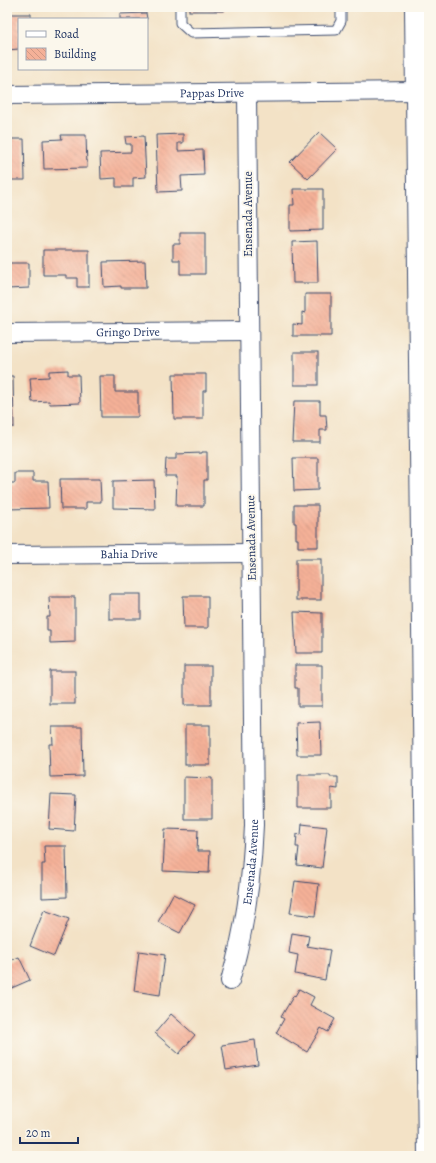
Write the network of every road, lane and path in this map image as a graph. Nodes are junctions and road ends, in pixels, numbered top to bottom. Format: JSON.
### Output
{"nodes":[{"id":1,"x":180,"y":7,"type":"edge"},
{"id":2,"x":341,"y":7,"type":"edge"},
{"id":3,"x":416,"y":7,"type":"edge"},
{"id":4,"x":418,"y":91,"type":"junction"},
{"id":5,"x":247,"y":92,"type":"junction"},
{"id":6,"x":7,"y":95,"type":"edge"},
{"id":7,"x":249,"y":331,"type":"junction"},
{"id":8,"x":7,"y":333,"type":"edge"},
{"id":9,"x":251,"y":553,"type":"junction"},
{"id":10,"x":7,"y":555,"type":"edge"},
{"id":11,"x":230,"y":981,"type":"dead end"},
{"id":12,"x":429,"y":1156,"type":"edge"}],
"edges":[{"from":1,"to":2,"type":"lane"},
{"from":3,"to":4,"type":"main road"},
{"from":4,"to":5,"type":"street","name":"Pappas Drive"},
{"from":4,"to":12,"type":"main road"},
{"from":5,"to":6,"type":"street","name":"Pappas Drive"},
{"from":5,"to":7,"type":"street","name":"Ensenada Avenue"},
{"from":7,"to":8,"type":"street","name":"Gringo Drive"},
{"from":7,"to":9,"type":"street","name":"Ensenada Avenue"},
{"from":9,"to":10,"type":"street","name":"Bahia Drive"},
{"from":9,"to":11,"type":"street","name":"Ensenada Avenue"}]}
